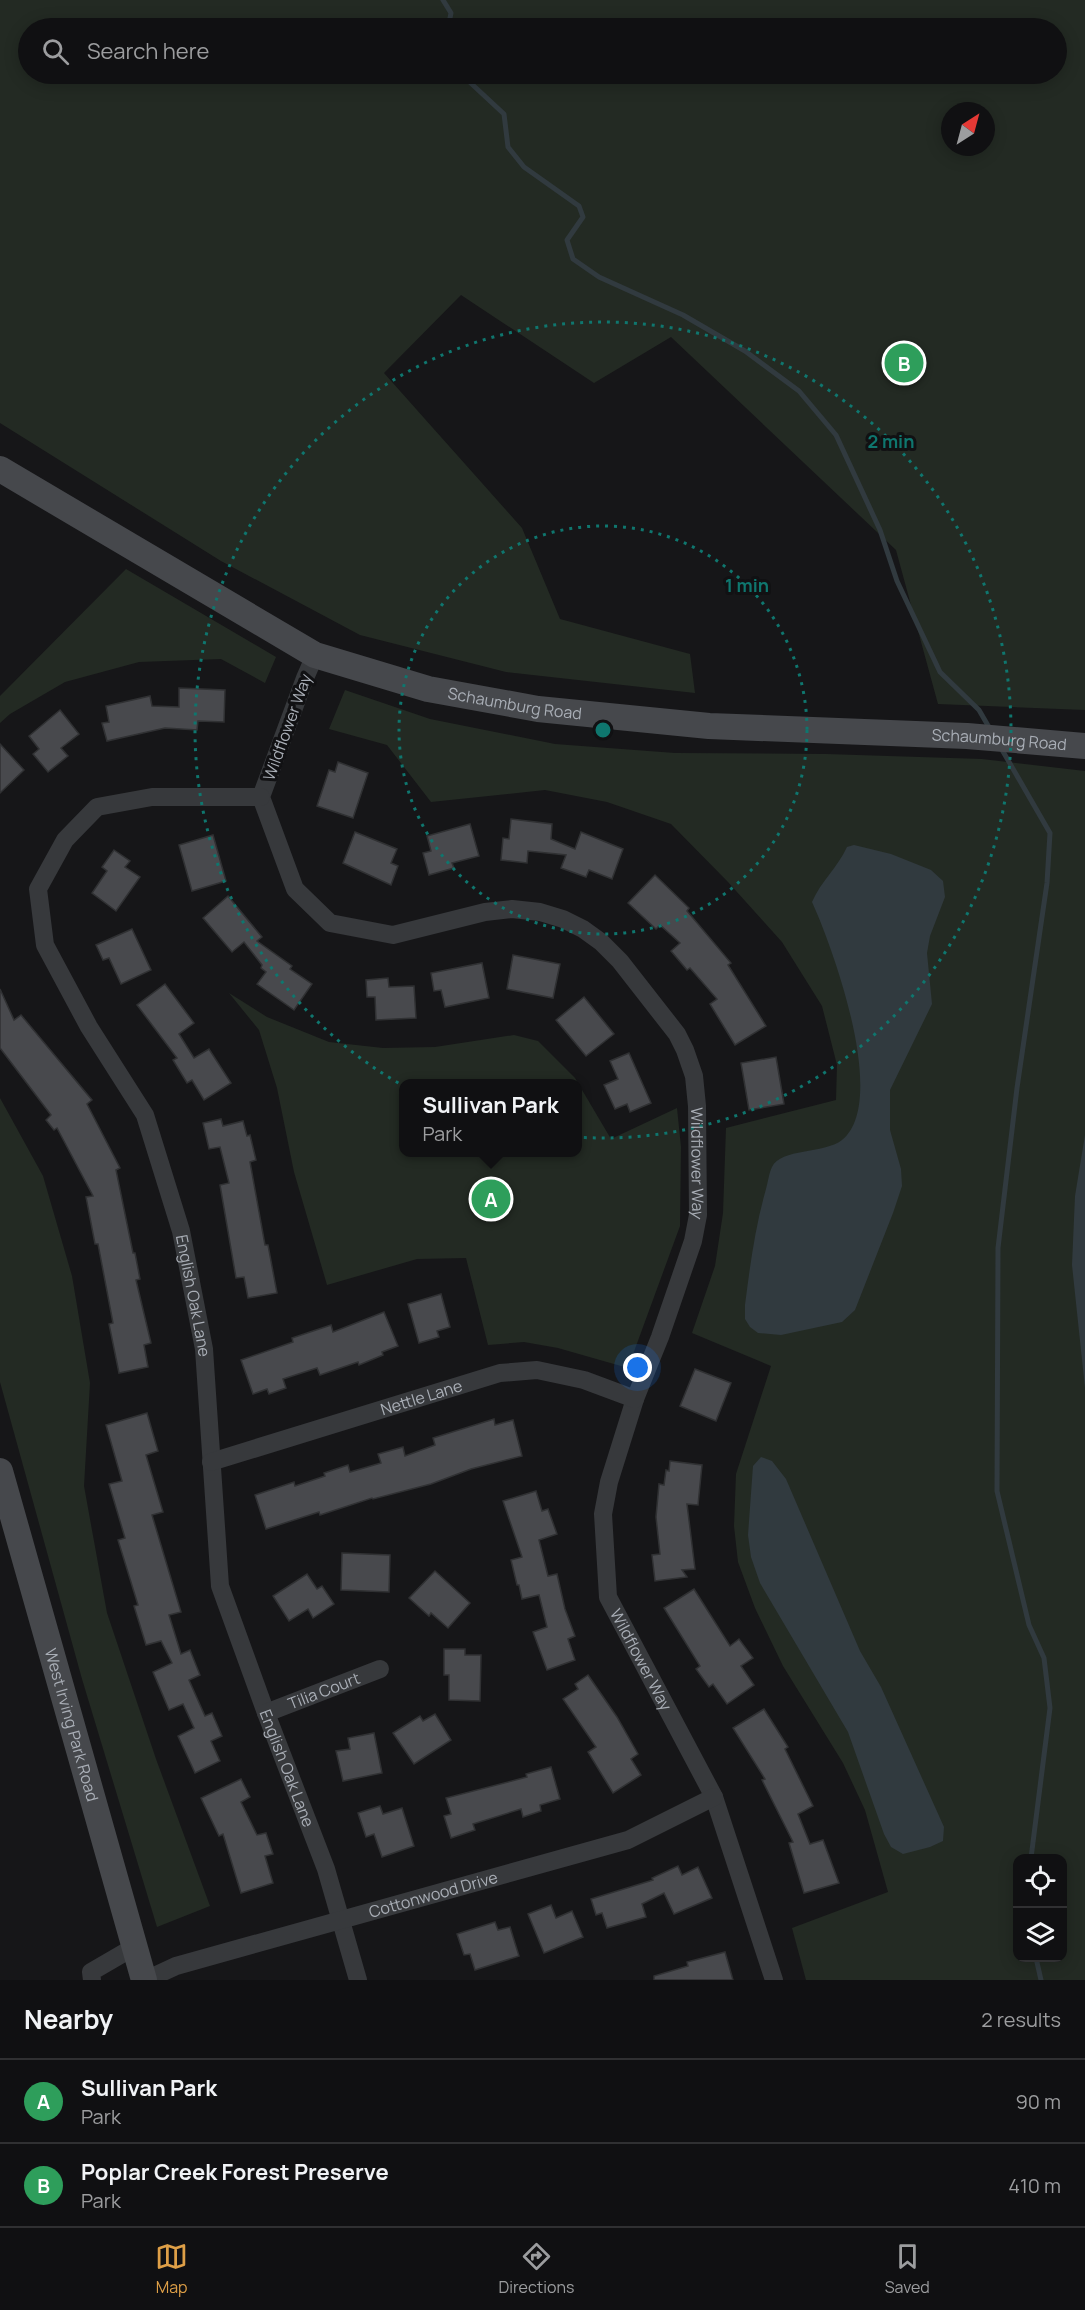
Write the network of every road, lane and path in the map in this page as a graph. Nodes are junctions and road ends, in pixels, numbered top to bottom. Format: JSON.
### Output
{"nodes":[{"id":1,"x":0,"y":470,"type":"edge"},
{"id":2,"x":315,"y":655,"type":"junction"},
{"id":3,"x":1085,"y":746,"type":"edge"},
{"id":4,"x":261,"y":797,"type":"junction"},
{"id":5,"x":635,"y":1399,"type":"junction"},
{"id":6,"x":211,"y":1462,"type":"junction"},
{"id":7,"x":0,"y":1471,"type":"edge"},
{"id":8,"x":380,"y":1670,"type":"dead end"},
{"id":9,"x":266,"y":1713,"type":"junction"},
{"id":10,"x":714,"y":1797,"type":"junction"},
{"id":11,"x":341,"y":1922,"type":"junction"},
{"id":12,"x":134,"y":1947,"type":"junction"},
{"id":13,"x":92,"y":1980,"type":"edge"},
{"id":14,"x":145,"y":1980,"type":"edge"},
{"id":15,"x":358,"y":1980,"type":"edge"},
{"id":16,"x":774,"y":1980,"type":"edge"}],
"edges":[{"from":1,"to":2,"type":"main road","name":"Schaumburg Road"},
{"from":2,"to":3,"type":"main road","name":"Schaumburg Road"},
{"from":2,"to":4,"type":"street","name":"Wildflower Way"},
{"from":4,"to":5,"type":"street","name":"Wildflower Way"},
{"from":4,"to":6,"type":"street","name":"English Oak Lane"},
{"from":5,"to":6,"type":"street","name":"Nettle Lane"},
{"from":5,"to":10,"type":"street","name":"Wildflower Way"},
{"from":6,"to":9,"type":"street","name":"English Oak Lane"},
{"from":7,"to":12,"type":"main road","name":"West Irving Park Road"},
{"from":8,"to":9,"type":"street","name":"Tilia Court"},
{"from":9,"to":11,"type":"street","name":"English Oak Lane"},
{"from":10,"to":11,"type":"street","name":"Cottonwood Drive"},
{"from":10,"to":16,"type":"street","name":"Wildflower Way"},
{"from":11,"to":14,"type":"street","name":"Cottonwood Drive"},
{"from":11,"to":15,"type":"street","name":"English Oak Lane"},
{"from":12,"to":13,"type":"street"},
{"from":12,"to":14,"type":"main road","name":"West Irving Park Road"}]}
